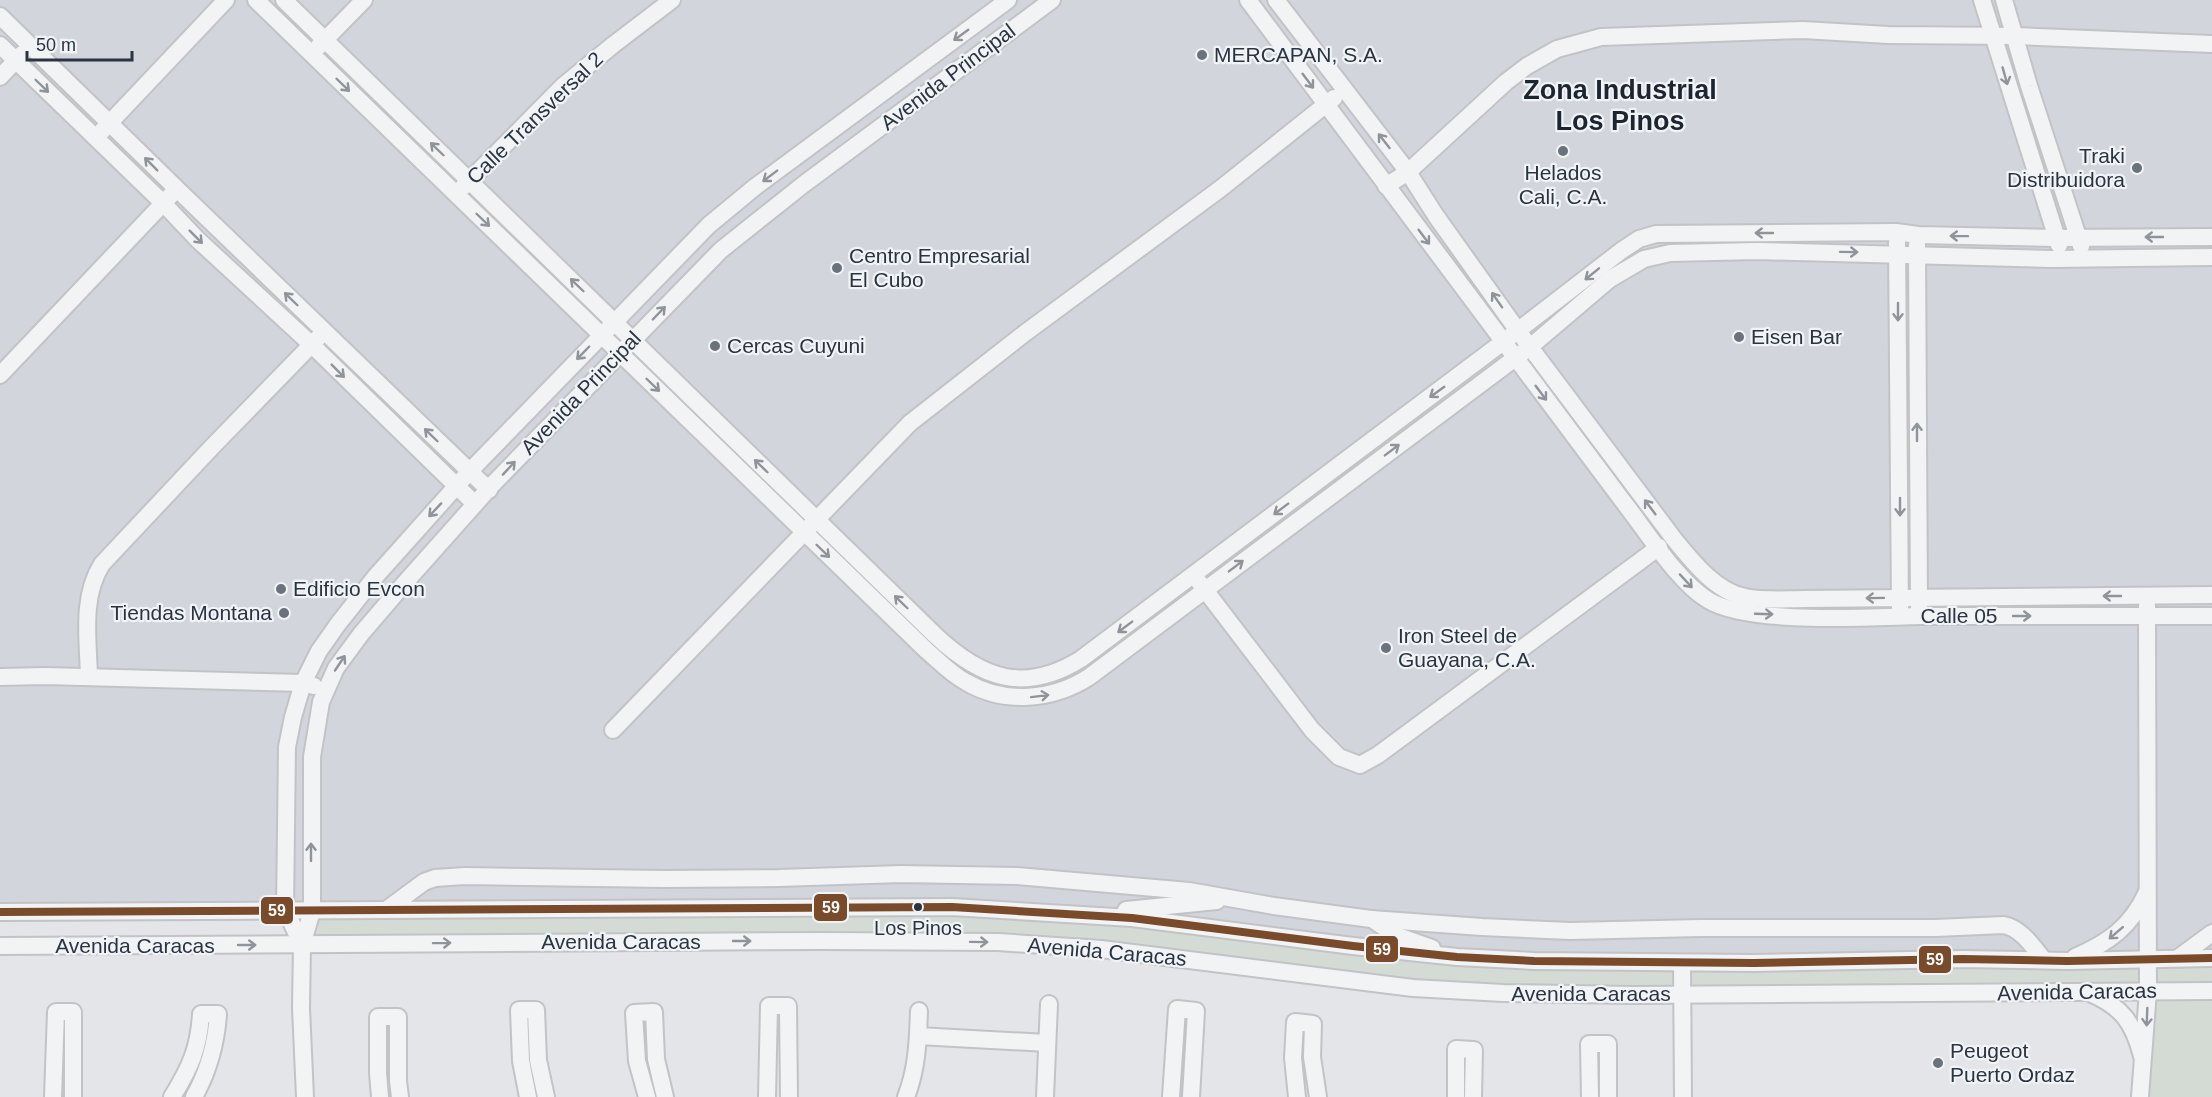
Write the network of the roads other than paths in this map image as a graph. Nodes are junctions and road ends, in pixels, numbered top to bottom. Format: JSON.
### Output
{"nodes":[{"id":1,"x":226,"y":0,"type":"edge"},
{"id":2,"x":256,"y":0,"type":"edge"},
{"id":3,"x":284,"y":0,"type":"edge"},
{"id":4,"x":364,"y":0,"type":"edge"},
{"id":5,"x":672,"y":0,"type":"edge"},
{"id":6,"x":1008,"y":0,"type":"edge"},
{"id":7,"x":1052,"y":0,"type":"edge"},
{"id":8,"x":1248,"y":0,"type":"edge"},
{"id":9,"x":1276,"y":0,"type":"edge"},
{"id":10,"x":1982,"y":0,"type":"edge"},
{"id":11,"x":2004,"y":0,"type":"edge"},
{"id":12,"x":0,"y":16,"type":"edge"},
{"id":13,"x":2016,"y":36,"type":"junction"},
{"id":14,"x":1994,"y":37,"type":"junction"},
{"id":15,"x":325,"y":40,"type":"junction"},
{"id":16,"x":2212,"y":44,"type":"edge"},
{"id":17,"x":0,"y":45,"type":"edge"},
{"id":18,"x":30,"y":45,"type":"junction"},
{"id":19,"x":311,"y":54,"type":"junction"},
{"id":20,"x":16,"y":61,"type":"junction"},
{"id":21,"x":0,"y":77,"type":"edge"},
{"id":22,"x":1343,"y":89,"type":"junction"},
{"id":23,"x":1326,"y":105,"type":"junction"},
{"id":24,"x":110,"y":123,"type":"junction"},
{"id":25,"x":95,"y":138,"type":"junction"},
{"id":26,"x":805,"y":150,"type":"junction"},
{"id":27,"x":821,"y":171,"type":"junction"},
{"id":28,"x":1408,"y":172,"type":"junction"},
{"id":29,"x":470,"y":180,"type":"junction"},
{"id":30,"x":1386,"y":186,"type":"junction"},
{"id":31,"x":177,"y":189,"type":"junction"},
{"id":32,"x":751,"y":191,"type":"junction"},
{"id":33,"x":456,"y":194,"type":"junction"},
{"id":34,"x":163,"y":203,"type":"junction"},
{"id":35,"x":768,"y":212,"type":"junction"},
{"id":36,"x":1896,"y":232,"type":"junction"},
{"id":37,"x":1918,"y":235,"type":"junction"},
{"id":38,"x":2078,"y":237,"type":"junction"},
{"id":39,"x":2212,"y":237,"type":"edge"},
{"id":40,"x":2056,"y":238,"type":"junction"},
{"id":41,"x":1639,"y":239,"type":"junction"},
{"id":42,"x":1898,"y":253,"type":"junction"},
{"id":43,"x":1916,"y":254,"type":"junction"},
{"id":44,"x":2212,"y":257,"type":"edge"},
{"id":45,"x":2085,"y":258,"type":"junction"},
{"id":46,"x":1644,"y":259,"type":"junction"},
{"id":47,"x":2063,"y":259,"type":"junction"},
{"id":48,"x":614,"y":321,"type":"junction"},
{"id":49,"x":325,"y":331,"type":"junction"},
{"id":50,"x":1518,"y":331,"type":"junction"},
{"id":51,"x":601,"y":334,"type":"junction"},
{"id":52,"x":633,"y":340,"type":"junction"},
{"id":53,"x":1503,"y":342,"type":"junction"},
{"id":54,"x":312,"y":345,"type":"junction"},
{"id":55,"x":1530,"y":347,"type":"junction"},
{"id":56,"x":620,"y":353,"type":"junction"},
{"id":57,"x":1515,"y":358,"type":"junction"},
{"id":58,"x":0,"y":375,"type":"edge"},
{"id":59,"x":1595,"y":433,"type":"junction"},
{"id":60,"x":1580,"y":444,"type":"junction"},
{"id":61,"x":469,"y":472,"type":"junction"},
{"id":62,"x":456,"y":487,"type":"junction"},
{"id":63,"x":489,"y":490,"type":"junction"},
{"id":64,"x":475,"y":504,"type":"junction"},
{"id":65,"x":816,"y":519,"type":"junction"},
{"id":66,"x":803,"y":532,"type":"junction"},
{"id":67,"x":1659,"y":547,"type":"junction"},
{"id":68,"x":1194,"y":575,"type":"junction"},
{"id":69,"x":1206,"y":589,"type":"junction"},
{"id":70,"x":2212,"y":595,"type":"edge"},
{"id":71,"x":2147,"y":596,"type":"junction"},
{"id":72,"x":1900,"y":598,"type":"junction"},
{"id":73,"x":1919,"y":598,"type":"junction"},
{"id":74,"x":1900,"y":616,"type":"junction"},
{"id":75,"x":1920,"y":616,"type":"junction"},
{"id":76,"x":2147,"y":616,"type":"junction"},
{"id":77,"x":2212,"y":616,"type":"edge"},
{"id":78,"x":921,"y":621,"type":"junction"},
{"id":79,"x":910,"y":634,"type":"junction"},
{"id":80,"x":0,"y":676,"type":"edge"},
{"id":81,"x":89,"y":677,"type":"junction"},
{"id":82,"x":303,"y":683,"type":"junction"},
{"id":83,"x":325,"y":690,"type":"junction"},
{"id":84,"x":613,"y":730,"type":"dead end"},
{"id":85,"x":2148,"y":889,"type":"junction"},
{"id":86,"x":1229,"y":899,"type":"junction"},
{"id":87,"x":285,"y":909,"type":"junction"},
{"id":88,"x":386,"y":910,"type":"junction"},
{"id":89,"x":312,"y":911,"type":"junction"},
{"id":90,"x":0,"y":912,"type":"edge"},
{"id":91,"x":1074,"y":915,"type":"junction"},
{"id":92,"x":1371,"y":919,"type":"junction"},
{"id":93,"x":2212,"y":933,"type":"edge"},
{"id":94,"x":302,"y":945,"type":"junction"},
{"id":95,"x":0,"y":946,"type":"edge"},
{"id":96,"x":1457,"y":957,"type":"junction"},
{"id":97,"x":2178,"y":958,"type":"junction"},
{"id":98,"x":2212,"y":958,"type":"edge"},
{"id":99,"x":2149,"y":959,"type":"junction"},
{"id":100,"x":2044,"y":960,"type":"junction"},
{"id":101,"x":2067,"y":961,"type":"junction"},
{"id":102,"x":1682,"y":963,"type":"junction"},
{"id":103,"x":2148,"y":991,"type":"junction"},
{"id":104,"x":2212,"y":991,"type":"edge"},
{"id":105,"x":2087,"y":992,"type":"junction"},
{"id":106,"x":1682,"y":995,"type":"junction"},
{"id":107,"x":1049,"y":1004,"type":"dead end"},
{"id":108,"x":919,"y":1011,"type":"dead end"},
{"id":109,"x":918,"y":1036,"type":"junction"},
{"id":110,"x":1047,"y":1043,"type":"junction"},
{"id":111,"x":2144,"y":1064,"type":"junction"},
{"id":112,"x":53,"y":1097,"type":"edge"},
{"id":113,"x":73,"y":1097,"type":"edge"},
{"id":114,"x":172,"y":1097,"type":"edge"},
{"id":115,"x":194,"y":1097,"type":"edge"},
{"id":116,"x":305,"y":1097,"type":"edge"},
{"id":117,"x":380,"y":1097,"type":"edge"},
{"id":118,"x":400,"y":1097,"type":"edge"},
{"id":119,"x":528,"y":1097,"type":"edge"},
{"id":120,"x":546,"y":1097,"type":"edge"},
{"id":121,"x":647,"y":1097,"type":"edge"},
{"id":122,"x":665,"y":1097,"type":"edge"},
{"id":123,"x":767,"y":1097,"type":"edge"},
{"id":124,"x":789,"y":1097,"type":"edge"},
{"id":125,"x":906,"y":1097,"type":"edge"},
{"id":126,"x":1045,"y":1097,"type":"edge"},
{"id":127,"x":1171,"y":1097,"type":"edge"},
{"id":128,"x":1191,"y":1097,"type":"edge"},
{"id":129,"x":1297,"y":1097,"type":"edge"},
{"id":130,"x":1318,"y":1097,"type":"edge"},
{"id":131,"x":1456,"y":1097,"type":"edge"},
{"id":132,"x":1473,"y":1097,"type":"edge"},
{"id":133,"x":1590,"y":1097,"type":"edge"},
{"id":134,"x":1608,"y":1097,"type":"edge"},
{"id":135,"x":1683,"y":1097,"type":"edge"},
{"id":136,"x":2140,"y":1097,"type":"edge"}],
"edges":[{"from":1,"to":24,"type":"street"},
{"from":2,"to":19,"type":"street"},
{"from":3,"to":15,"type":"street"},
{"from":4,"to":15,"type":"street"},
{"from":5,"to":29,"type":"street","name":"Calle Transversal 2"},
{"from":6,"to":26,"type":"street","name":"Avenida Principal","one_way":true},
{"from":7,"to":27,"type":"street","name":"Avenida Principal"},
{"from":8,"to":23,"type":"street","one_way":true},
{"from":9,"to":22,"type":"street","name":"Calle 05"},
{"from":10,"to":14,"type":"street"},
{"from":11,"to":13,"type":"street"},
{"from":12,"to":18,"type":"street"},
{"from":13,"to":14,"type":"street"},
{"from":13,"to":16,"type":"street"},
{"from":13,"to":38,"type":"street"},
{"from":14,"to":28,"type":"street"},
{"from":14,"to":40,"type":"street","one_way":true},
{"from":15,"to":19,"type":"street"},
{"from":29,"to":15,"type":"street","one_way":true},
{"from":17,"to":20,"type":"street"},
{"from":18,"to":20,"type":"street"},
{"from":18,"to":24,"type":"street"},
{"from":19,"to":33,"type":"street","one_way":true},
{"from":20,"to":21,"type":"street"},
{"from":20,"to":25,"type":"street","one_way":true},
{"from":22,"to":23,"type":"street"},
{"from":28,"to":22,"type":"street","name":"Calle 05","one_way":true},
{"from":23,"to":30,"type":"street"},
{"from":23,"to":65,"type":"street"},
{"from":24,"to":25,"type":"street"},
{"from":31,"to":24,"type":"street","one_way":true},
{"from":25,"to":34,"type":"street"},
{"from":26,"to":27,"type":"street"},
{"from":26,"to":32,"type":"street","name":"Avenida Principal","one_way":true},
{"from":27,"to":35,"type":"street","name":"Avenida Principal"},
{"from":28,"to":30,"type":"street"},
{"from":50,"to":28,"type":"street","name":"Calle 05","one_way":true},
{"from":29,"to":33,"type":"street","name":"Calle Transversal 2"},
{"from":48,"to":29,"type":"street","one_way":true},
{"from":30,"to":53,"type":"street","one_way":true},
{"from":31,"to":34,"type":"street"},
{"from":49,"to":31,"type":"street","one_way":true},
{"from":32,"to":35,"type":"street"},
{"from":32,"to":48,"type":"street","name":"Avenida Principal"},
{"from":33,"to":51,"type":"street","one_way":true},
{"from":34,"to":54,"type":"street","one_way":true},
{"from":34,"to":58,"type":"street"},
{"from":52,"to":35,"type":"street","name":"Avenida Principal","one_way":true},
{"from":36,"to":37,"type":"street"},
{"from":36,"to":41,"type":"street","one_way":true},
{"from":36,"to":42,"type":"street"},
{"from":40,"to":37,"type":"street","one_way":true},
{"from":37,"to":43,"type":"street"},
{"from":39,"to":38,"type":"street","one_way":true},
{"from":38,"to":40,"type":"street"},
{"from":38,"to":45,"type":"street"},
{"from":40,"to":47,"type":"street"},
{"from":41,"to":46,"type":"street"},
{"from":41,"to":50,"type":"street","one_way":true},
{"from":42,"to":43,"type":"street"},
{"from":46,"to":42,"type":"street","one_way":true},
{"from":42,"to":72,"type":"street","one_way":true},
{"from":43,"to":47,"type":"street"},
{"from":73,"to":43,"type":"street","one_way":true},
{"from":44,"to":45,"type":"street"},
{"from":45,"to":47,"type":"street"},
{"from":46,"to":55,"type":"street"},
{"from":48,"to":51,"type":"street","name":"Avenida Principal"},
{"from":48,"to":52,"type":"street"},
{"from":49,"to":54,"type":"street"},
{"from":61,"to":49,"type":"street","one_way":true},
{"from":50,"to":53,"type":"street"},
{"from":50,"to":55,"type":"street","name":"Calle 05"},
{"from":51,"to":56,"type":"street"},
{"from":51,"to":61,"type":"street","name":"Avenida Principal","one_way":true},
{"from":52,"to":56,"type":"street","name":"Avenida Principal"},
{"from":65,"to":52,"type":"street","one_way":true},
{"from":53,"to":57,"type":"street"},
{"from":53,"to":68,"type":"street","one_way":true},
{"from":54,"to":62,"type":"street","one_way":true},
{"from":54,"to":81,"type":"street"},
{"from":55,"to":57,"type":"street"},
{"from":55,"to":59,"type":"street","name":"Calle 05"},
{"from":63,"to":56,"type":"street","name":"Avenida Principal","one_way":true},
{"from":56,"to":66,"type":"street","one_way":true},
{"from":57,"to":60,"type":"street","one_way":true},
{"from":69,"to":57,"type":"street","one_way":true},
{"from":59,"to":60,"type":"street"},
{"from":72,"to":59,"type":"street","name":"Calle 05","one_way":true},
{"from":60,"to":67,"type":"street"},
{"from":61,"to":62,"type":"street","name":"Avenida Principal"},
{"from":61,"to":63,"type":"street"},
{"from":62,"to":64,"type":"street"},
{"from":62,"to":82,"type":"street","name":"Avenida Principal","one_way":true},
{"from":63,"to":64,"type":"street","name":"Avenida Principal"},
{"from":83,"to":64,"type":"street","name":"Avenida Principal","one_way":true},
{"from":65,"to":66,"type":"street"},
{"from":78,"to":65,"type":"street","one_way":true},
{"from":66,"to":79,"type":"street","one_way":true},
{"from":66,"to":84,"type":"street"},
{"from":67,"to":69,"type":"street"},
{"from":67,"to":74,"type":"street","name":"Calle 05","one_way":true},
{"from":68,"to":69,"type":"street"},
{"from":68,"to":78,"type":"street","one_way":true},
{"from":79,"to":69,"type":"street","one_way":true},
{"from":70,"to":71,"type":"street","name":"Calle 05"},
{"from":71,"to":73,"type":"street","name":"Calle 05","one_way":true},
{"from":71,"to":76,"type":"street"},
{"from":72,"to":73,"type":"street","name":"Calle 05"},
{"from":72,"to":74,"type":"street"},
{"from":73,"to":75,"type":"street"},
{"from":74,"to":75,"type":"street","name":"Calle 05"},
{"from":75,"to":76,"type":"street","name":"Calle 05","one_way":true},
{"from":76,"to":77,"type":"street","name":"Calle 05"},
{"from":76,"to":85,"type":"street"},
{"from":78,"to":79,"type":"street"},
{"from":80,"to":81,"type":"street"},
{"from":81,"to":82,"type":"street"},
{"from":82,"to":83,"type":"street"},
{"from":82,"to":87,"type":"street","name":"Avenida Principal"},
{"from":89,"to":83,"type":"street","name":"Avenida Principal","one_way":true},
{"from":85,"to":99,"type":"street"},
{"from":85,"to":101,"type":"street","one_way":true},
{"from":86,"to":88,"type":"street"},
{"from":86,"to":91,"type":"street"},
{"from":86,"to":92,"type":"street"},
{"from":87,"to":89,"type":"street","name":"Avenida Caracas"},
{"from":87,"to":90,"type":"street","name":"Avenida Caracas"},
{"from":87,"to":94,"type":"street"},
{"from":88,"to":89,"type":"street","name":"Avenida Caracas"},
{"from":88,"to":91,"type":"street","name":"Avenida Caracas"},
{"from":89,"to":94,"type":"street","name":"Avenida Principal"},
{"from":91,"to":96,"type":"street","name":"Avenida Caracas"},
{"from":92,"to":96,"type":"street"},
{"from":92,"to":100,"type":"street"},
{"from":93,"to":97,"type":"street"},
{"from":95,"to":94,"type":"street","name":"Avenida Caracas","one_way":true},
{"from":94,"to":106,"type":"street","name":"Avenida Caracas","one_way":true},
{"from":94,"to":116,"type":"street"},
{"from":96,"to":102,"type":"street","name":"Avenida Caracas"},
{"from":97,"to":98,"type":"street","name":"Avenida Caracas"},
{"from":97,"to":99,"type":"street","name":"Avenida Caracas"},
{"from":99,"to":101,"type":"street","name":"Avenida Caracas"},
{"from":99,"to":103,"type":"street"},
{"from":100,"to":101,"type":"street","name":"Avenida Caracas"},
{"from":100,"to":102,"type":"street","name":"Avenida Caracas"},
{"from":102,"to":106,"type":"street"},
{"from":103,"to":104,"type":"street","name":"Avenida Caracas"},
{"from":103,"to":105,"type":"street","name":"Avenida Caracas"},
{"from":103,"to":111,"type":"street","one_way":true},
{"from":105,"to":106,"type":"street","name":"Avenida Caracas"},
{"from":105,"to":111,"type":"street"},
{"from":106,"to":135,"type":"street"},
{"from":107,"to":110,"type":"street"},
{"from":108,"to":109,"type":"street"},
{"from":109,"to":110,"type":"street"},
{"from":109,"to":125,"type":"street"},
{"from":110,"to":126,"type":"street"},
{"from":111,"to":136,"type":"street"},
{"from":112,"to":113,"type":"street"},
{"from":114,"to":115,"type":"street"},
{"from":117,"to":118,"type":"street"},
{"from":119,"to":120,"type":"street"},
{"from":121,"to":122,"type":"street"},
{"from":123,"to":124,"type":"street"},
{"from":127,"to":128,"type":"street"},
{"from":129,"to":130,"type":"street"},
{"from":131,"to":132,"type":"street"},
{"from":133,"to":134,"type":"street"}]}
